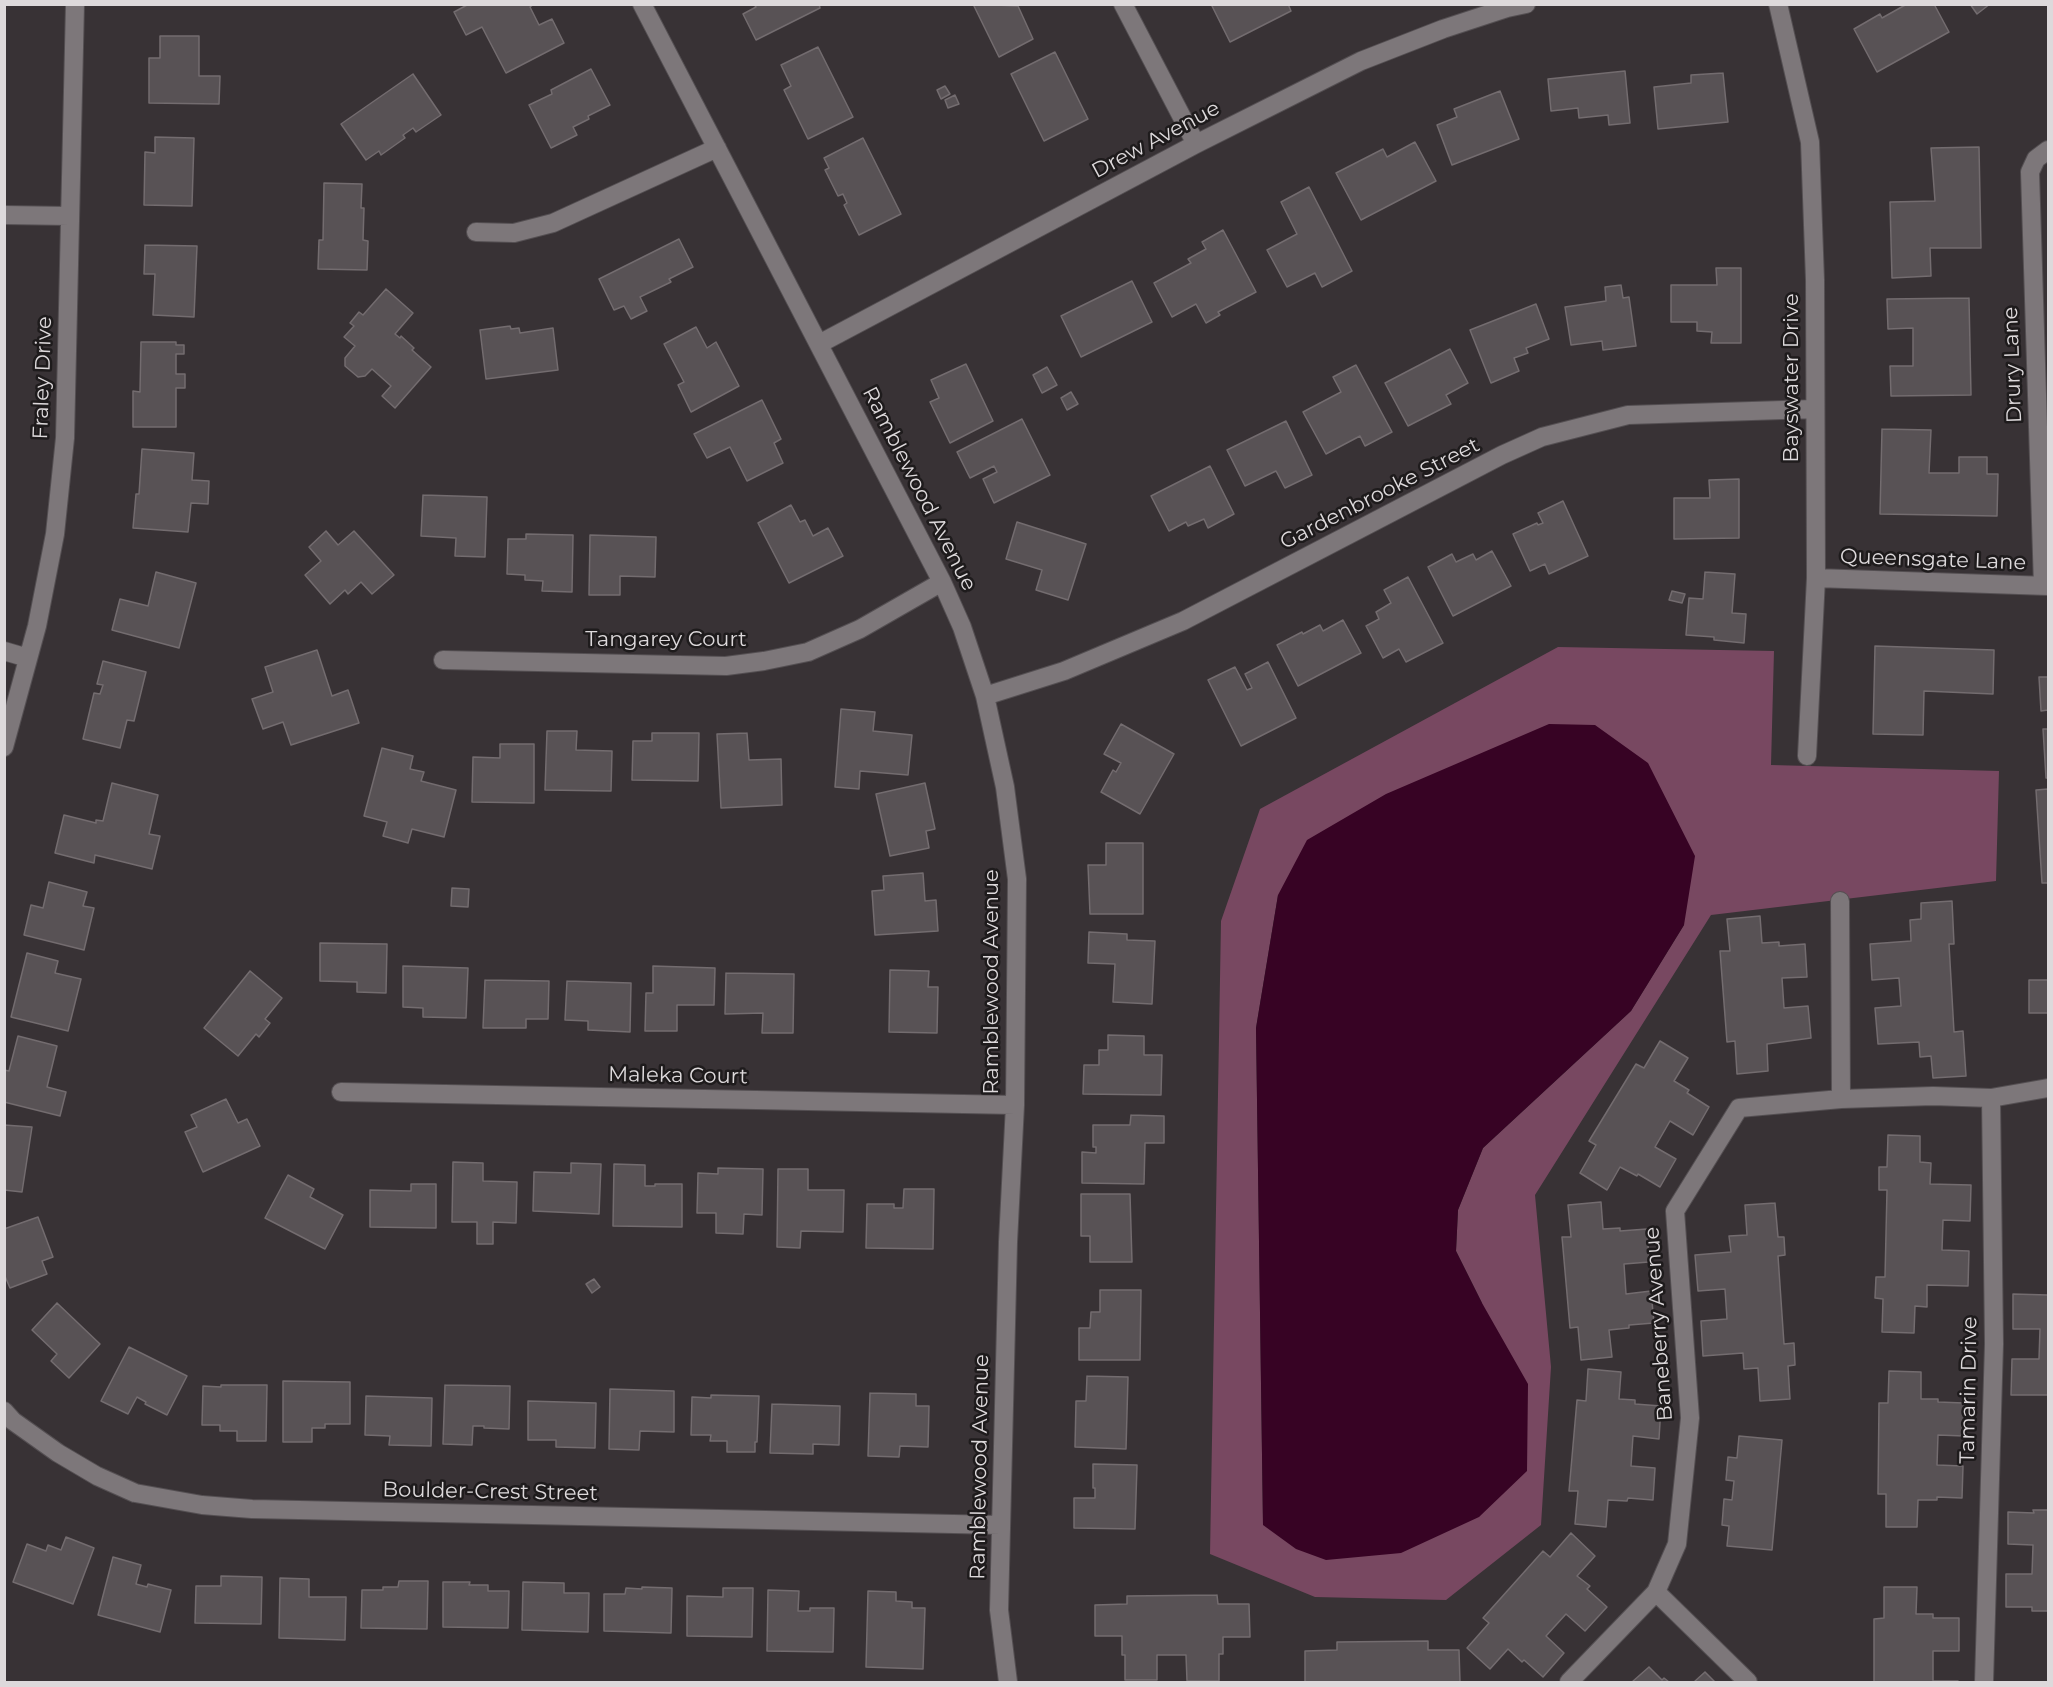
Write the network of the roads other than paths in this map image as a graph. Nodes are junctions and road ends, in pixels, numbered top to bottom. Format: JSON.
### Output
{"nodes":[{"id":1,"x":75,"y":4,"type":"edge"},
{"id":2,"x":642,"y":4,"type":"edge"},
{"id":3,"x":1123,"y":4,"type":"edge"},
{"id":4,"x":1526,"y":4,"type":"edge"},
{"id":5,"x":1778,"y":4,"type":"edge"},
{"id":6,"x":1196,"y":144,"type":"junction"},
{"id":7,"x":717,"y":148,"type":"junction"},
{"id":8,"x":2049,"y":150,"type":"edge"},
{"id":9,"x":4,"y":215,"type":"edge"},
{"id":10,"x":69,"y":216,"type":"junction"},
{"id":11,"x":476,"y":232,"type":"dead end"},
{"id":12,"x":819,"y":344,"type":"junction"},
{"id":13,"x":1814,"y":409,"type":"junction"},
{"id":14,"x":1816,"y":578,"type":"junction"},
{"id":15,"x":942,"y":582,"type":"junction"},
{"id":16,"x":2046,"y":586,"type":"edge"},
{"id":17,"x":4,"y":651,"type":"edge"},
{"id":18,"x":28,"y":658,"type":"junction"},
{"id":19,"x":443,"y":660,"type":"dead end"},
{"id":20,"x":985,"y":696,"type":"junction"},
{"id":21,"x":4,"y":747,"type":"edge"},
{"id":22,"x":1807,"y":756,"type":"dead end"},
{"id":23,"x":1840,"y":901,"type":"dead end"},
{"id":24,"x":2049,"y":1088,"type":"edge"},
{"id":25,"x":341,"y":1092,"type":"dead end"},
{"id":26,"x":1841,"y":1098,"type":"junction"},
{"id":27,"x":1991,"y":1098,"type":"junction"},
{"id":28,"x":1015,"y":1105,"type":"junction"},
{"id":29,"x":4,"y":1412,"type":"edge"},
{"id":30,"x":1000,"y":1525,"type":"junction"},
{"id":31,"x":1656,"y":1592,"type":"junction"},
{"id":32,"x":1008,"y":1683,"type":"edge"},
{"id":33,"x":1569,"y":1683,"type":"edge"},
{"id":34,"x":1748,"y":1683,"type":"edge"},
{"id":35,"x":1984,"y":1683,"type":"edge"}],
"edges":[{"from":1,"to":10,"type":"street","name":"Fraley Drive"},
{"from":2,"to":7,"type":"street","name":"Ramblewood Avenue"},
{"from":3,"to":6,"type":"street"},
{"from":4,"to":6,"type":"street","name":"Drew Avenue"},
{"from":5,"to":13,"type":"street","name":"Bayswater Drive"},
{"from":6,"to":12,"type":"street","name":"Drew Avenue"},
{"from":7,"to":11,"type":"street"},
{"from":7,"to":12,"type":"street","name":"Ramblewood Avenue"},
{"from":8,"to":16,"type":"street","name":"Drury Lane"},
{"from":9,"to":10,"type":"street"},
{"from":10,"to":18,"type":"street","name":"Fraley Drive"},
{"from":12,"to":15,"type":"street","name":"Ramblewood Avenue"},
{"from":13,"to":14,"type":"street","name":"Bayswater Drive"},
{"from":13,"to":20,"type":"street","name":"Gardenbrooke Street"},
{"from":14,"to":16,"type":"street","name":"Queensgate Lane"},
{"from":14,"to":22,"type":"street","name":"Bayswater Drive"},
{"from":15,"to":19,"type":"street","name":"Tangarey Court"},
{"from":15,"to":20,"type":"street","name":"Ramblewood Avenue"},
{"from":17,"to":18,"type":"street"},
{"from":18,"to":21,"type":"street","name":"Fraley Drive"},
{"from":20,"to":28,"type":"street","name":"Ramblewood Avenue"},
{"from":23,"to":26,"type":"street"},
{"from":24,"to":27,"type":"street","name":"Baneberry Avenue"},
{"from":25,"to":28,"type":"street","name":"Maleka Court"},
{"from":26,"to":27,"type":"street","name":"Baneberry Avenue"},
{"from":26,"to":31,"type":"street","name":"Baneberry Avenue"},
{"from":27,"to":35,"type":"street","name":"Tamarin Drive"},
{"from":28,"to":30,"type":"street","name":"Ramblewood Avenue"},
{"from":29,"to":30,"type":"street","name":"Boulder-Crest Street"},
{"from":30,"to":32,"type":"street","name":"Ramblewood Avenue"},
{"from":31,"to":33,"type":"street","name":"Baneberry Avenue"},
{"from":31,"to":34,"type":"street"}]}
